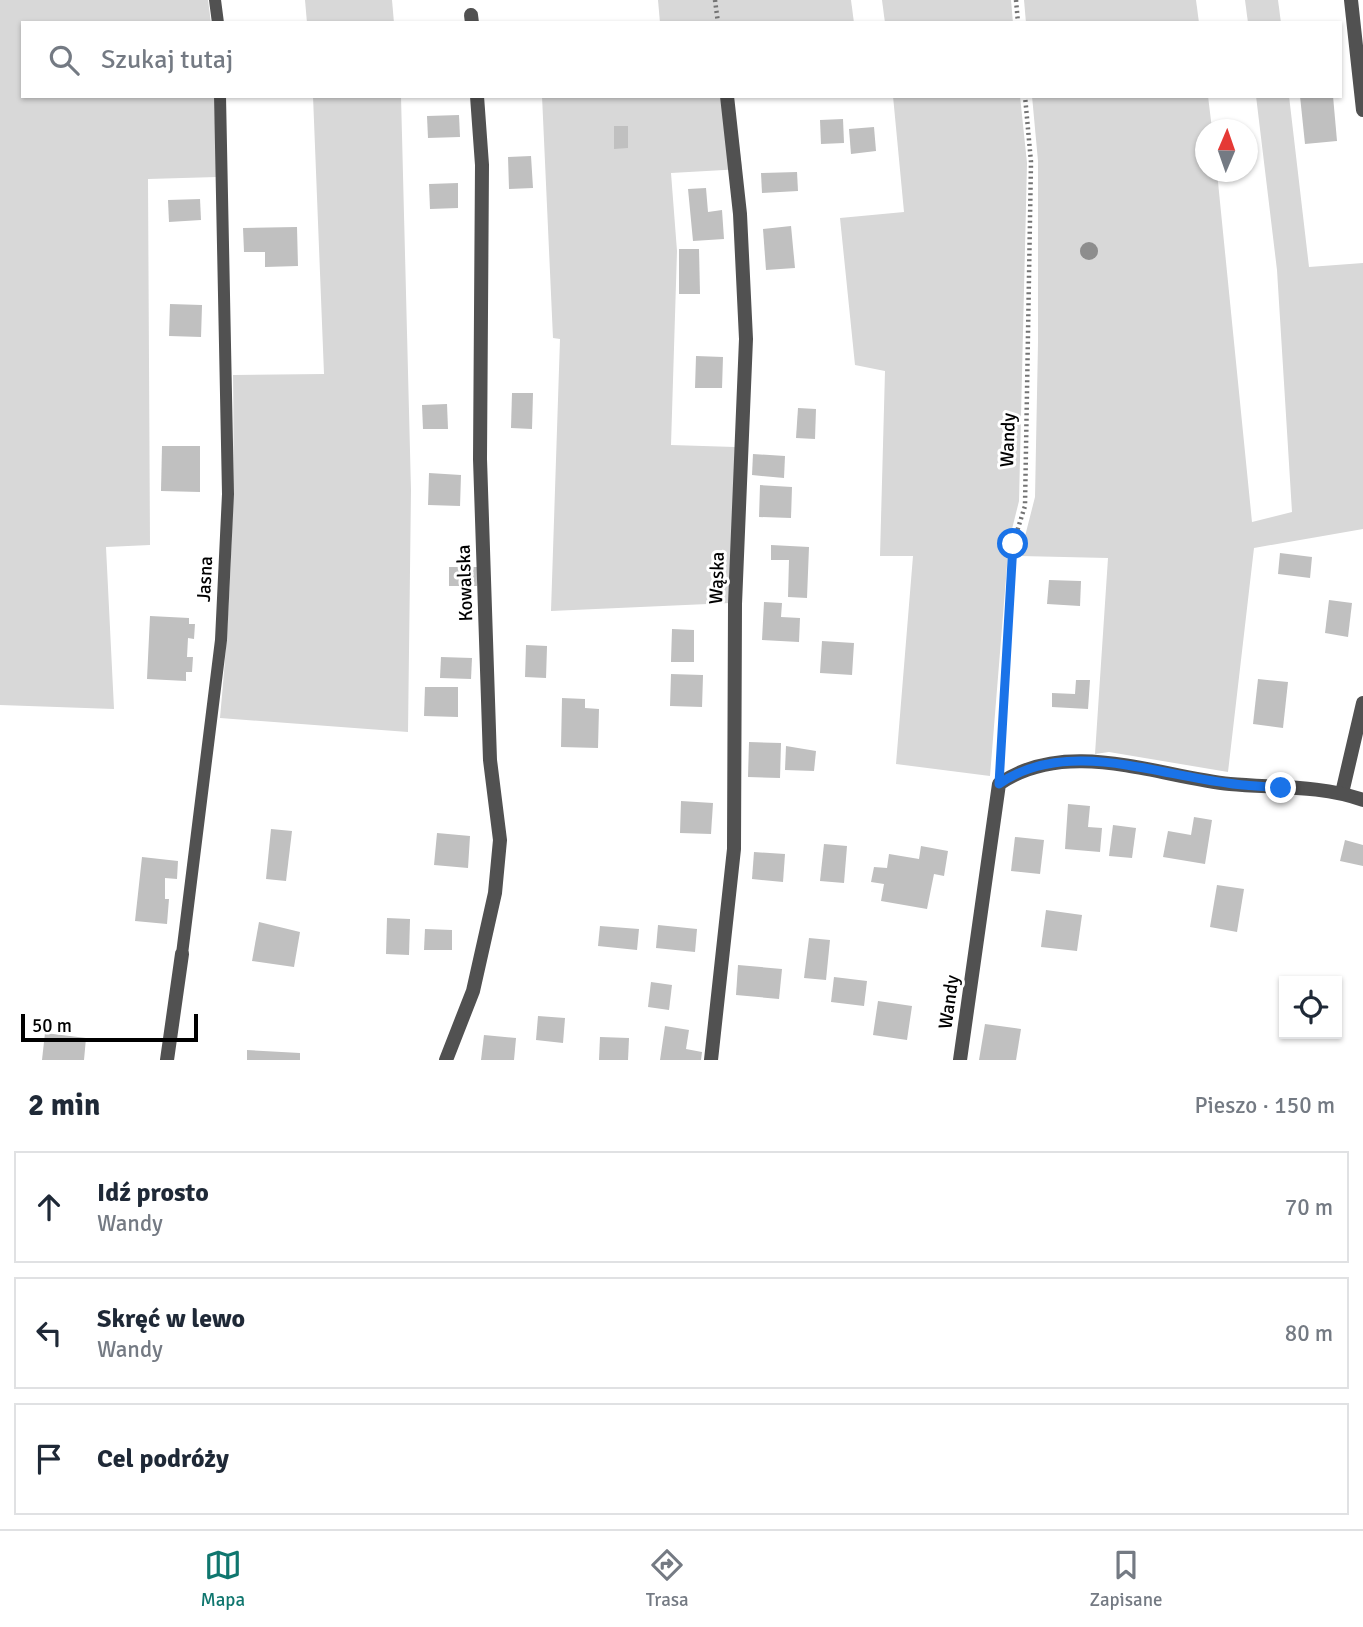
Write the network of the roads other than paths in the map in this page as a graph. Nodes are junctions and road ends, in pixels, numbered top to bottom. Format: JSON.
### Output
{"nodes":[{"id":1,"x":215,"y":0,"type":"edge"},
{"id":2,"x":1352,"y":0,"type":"edge"},
{"id":3,"x":218,"y":21,"type":"edge"},
{"id":4,"x":220,"y":98,"type":"edge"},
{"id":5,"x":477,"y":98,"type":"edge"},
{"id":6,"x":727,"y":98,"type":"edge"},
{"id":7,"x":1363,"y":110,"type":"edge"},
{"id":8,"x":1363,"y":703,"type":"edge"},
{"id":9,"x":1342,"y":793,"type":"junction"},
{"id":10,"x":1363,"y":800,"type":"edge"},
{"id":11,"x":182,"y":954,"type":"joint"},
{"id":12,"x":167,"y":1060,"type":"edge"},
{"id":13,"x":446,"y":1060,"type":"edge"},
{"id":14,"x":711,"y":1060,"type":"edge"},
{"id":15,"x":960,"y":1060,"type":"edge"}],
"edges":[{"from":1,"to":3,"type":"lane"},
{"from":2,"to":7,"type":"street"},
{"from":4,"to":11,"type":"lane","name":"Jasna"},
{"from":5,"to":13,"type":"street","name":"Kowalska"},
{"from":6,"to":14,"type":"street","name":"Wąska"},
{"from":8,"to":9,"type":"street"},
{"from":9,"to":10,"type":"street"},
{"from":9,"to":15,"type":"street","name":"Wandy"},
{"from":11,"to":12,"type":"street","name":"Jasna"}]}
